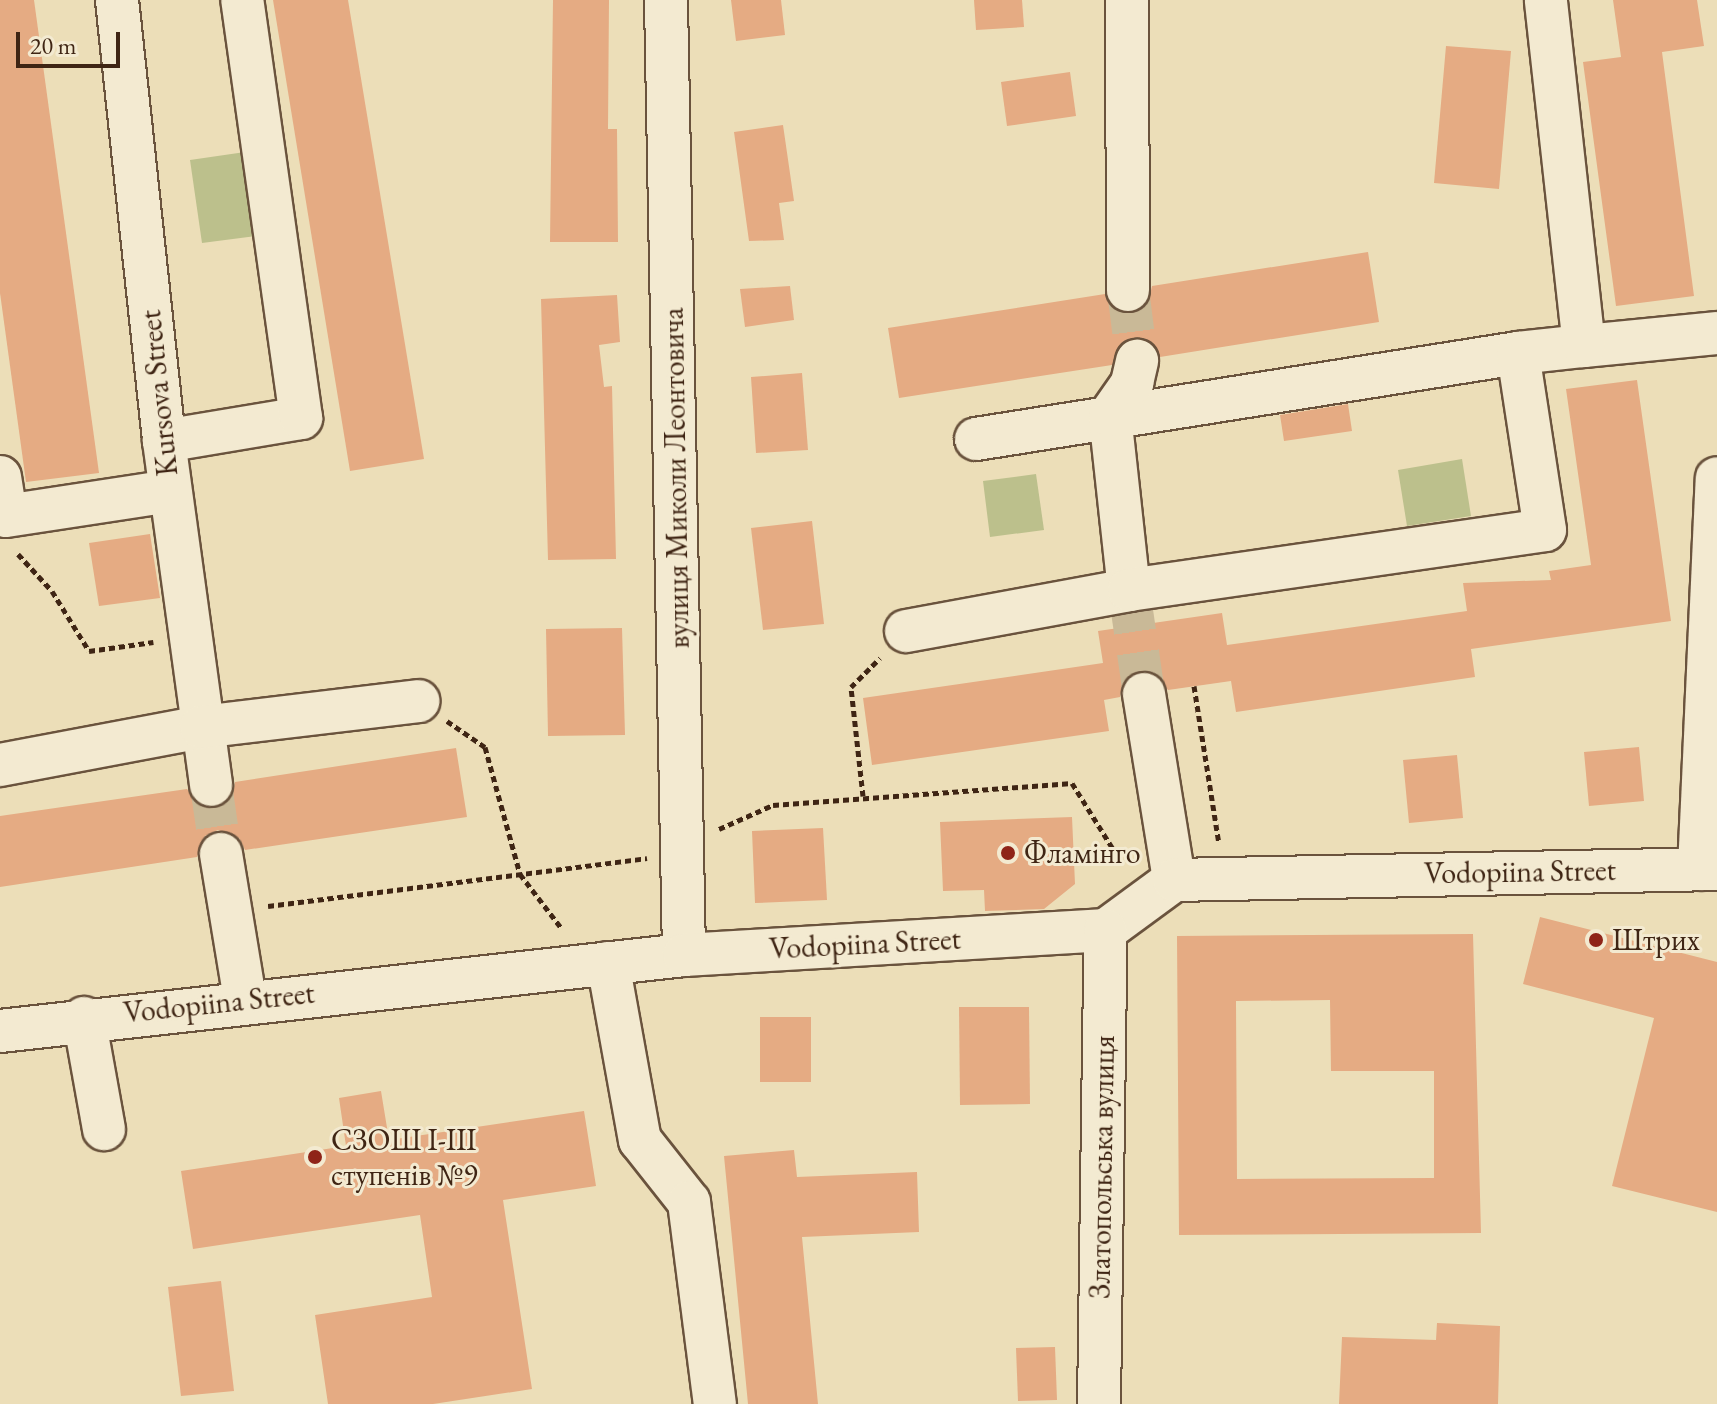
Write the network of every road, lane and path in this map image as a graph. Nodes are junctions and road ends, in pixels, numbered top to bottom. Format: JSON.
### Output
{"nodes":[{"id":1,"x":117,"y":0,"type":"edge"},
{"id":2,"x":242,"y":0,"type":"edge"},
{"id":3,"x":666,"y":0,"type":"edge"},
{"id":4,"x":1127,"y":0,"type":"edge"},
{"id":5,"x":1546,"y":0,"type":"edge"},
{"id":6,"x":1128,"y":290,"type":"tunnel mouth"},
{"id":7,"x":1717,"y":333,"type":"edge"},
{"id":8,"x":1584,"y":346,"type":"junction"},
{"id":9,"x":1518,"y":353,"type":"junction"},
{"id":10,"x":1137,"y":361,"type":"tunnel mouth"},
{"id":11,"x":1110,"y":415,"type":"junction"},
{"id":12,"x":976,"y":439,"type":"dead end"},
{"id":13,"x":164,"y":441,"type":"junction"},
{"id":14,"x":0,"y":477,"type":"edge"},
{"id":15,"x":1717,"y":478,"type":"edge"},
{"id":16,"x":170,"y":491,"type":"junction"},
{"id":17,"x":15,"y":550,"type":"dead end"},
{"id":18,"x":1129,"y":590,"type":"junction"},
{"id":19,"x":906,"y":631,"type":"joint"},
{"id":20,"x":189,"y":636,"type":"junction"},
{"id":21,"x":1194,"y":686,"type":"dead end"},
{"id":22,"x":1144,"y":694,"type":"tunnel mouth"},
{"id":23,"x":418,"y":701,"type":"joint"},
{"id":24,"x":201,"y":727,"type":"junction"},
{"id":25,"x":0,"y":765,"type":"edge"},
{"id":26,"x":211,"y":785,"type":"tunnel mouth"},
{"id":27,"x":863,"y":796,"type":"junction"},
{"id":28,"x":683,"y":846,"type":"junction"},
{"id":29,"x":221,"y":854,"type":"tunnel mouth"},
{"id":30,"x":1172,"y":866,"type":"junction"},
{"id":31,"x":1708,"y":869,"type":"edge"},
{"id":32,"x":520,"y":874,"type":"junction"},
{"id":33,"x":230,"y":911,"type":"junction"},
{"id":34,"x":1106,"y":930,"type":"junction"},
{"id":35,"x":684,"y":955,"type":"junction"},
{"id":36,"x":598,"y":964,"type":"junction"},
{"id":37,"x":245,"y":999,"type":"junction"},
{"id":38,"x":84,"y":1018,"type":"junction"},
{"id":39,"x":0,"y":1031,"type":"edge"},
{"id":40,"x":104,"y":1129,"type":"dead end"},
{"id":41,"x":715,"y":1404,"type":"edge"},
{"id":42,"x":1099,"y":1404,"type":"edge"}],
"edges":[{"from":1,"to":13,"type":"street","name":"Kursova Street"},
{"from":2,"to":13,"type":"street"},
{"from":3,"to":28,"type":"street","name":"вулиця Миколи Леонтовича"},
{"from":4,"to":6,"type":"street"},
{"from":5,"to":8,"type":"street"},
{"from":7,"to":8,"type":"street"},
{"from":8,"to":9,"type":"street"},
{"from":9,"to":11,"type":"street"},
{"from":9,"to":18,"type":"street"},
{"from":10,"to":11,"type":"street"},
{"from":11,"to":12,"type":"street"},
{"from":11,"to":18,"type":"street"},
{"from":13,"to":16,"type":"street","name":"Kursova Street"},
{"from":14,"to":16,"type":"street"},
{"from":15,"to":31,"type":"street"},
{"from":16,"to":20,"type":"street","name":"Kursova Street"},
{"from":17,"to":20,"type":"path"},
{"from":18,"to":19,"type":"street"},
{"from":19,"to":27,"type":"path"},
{"from":20,"to":24,"type":"street","name":"Kursova Street"},
{"from":21,"to":30,"type":"path"},
{"from":22,"to":30,"type":"street"},
{"from":23,"to":24,"type":"street"},
{"from":23,"to":32,"type":"path"},
{"from":24,"to":25,"type":"street"},
{"from":24,"to":26,"type":"street","name":"Kursova Street"},
{"from":27,"to":28,"type":"path"},
{"from":27,"to":30,"type":"path"},
{"from":28,"to":32,"type":"path"},
{"from":28,"to":35,"type":"street","name":"вулиця Миколи Леонтовича"},
{"from":29,"to":33,"type":"street"},
{"from":30,"to":31,"type":"street","name":"Vodopiina Street"},
{"from":30,"to":34,"type":"street"},
{"from":32,"to":33,"type":"path"},
{"from":32,"to":36,"type":"path"},
{"from":33,"to":37,"type":"street"},
{"from":34,"to":35,"type":"street","name":"Vodopiina Street"},
{"from":34,"to":42,"type":"street","name":"Златопольська вулиця"},
{"from":35,"to":36,"type":"street","name":"Vodopiina Street"},
{"from":36,"to":37,"type":"street","name":"Vodopiina Street"},
{"from":36,"to":41,"type":"street"},
{"from":37,"to":38,"type":"street","name":"Vodopiina Street"},
{"from":38,"to":39,"type":"street","name":"Vodopiina Street"},
{"from":38,"to":40,"type":"street"}]}
